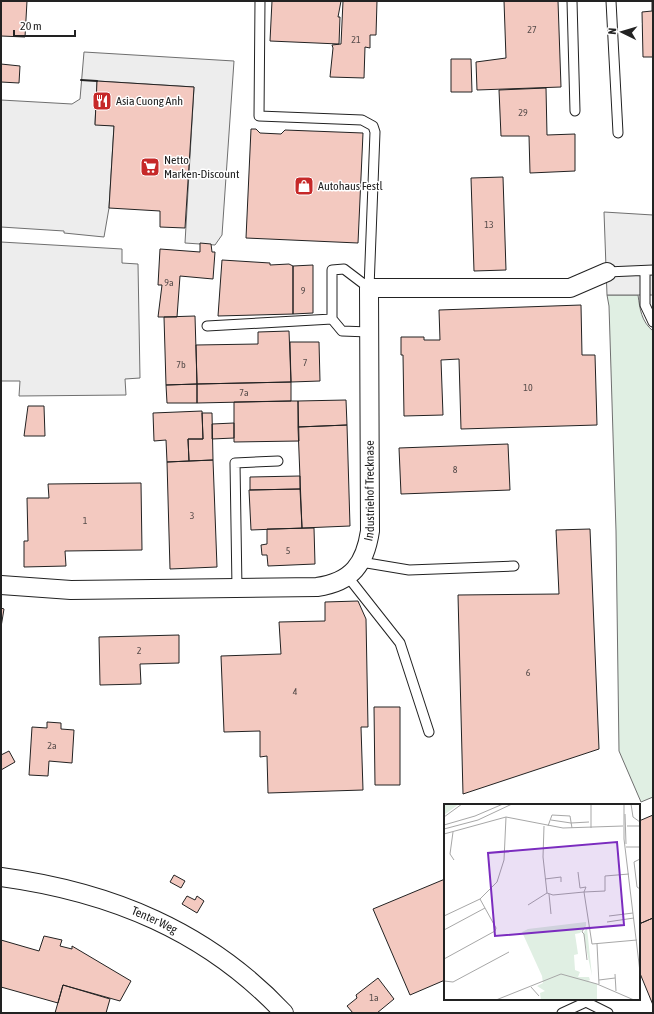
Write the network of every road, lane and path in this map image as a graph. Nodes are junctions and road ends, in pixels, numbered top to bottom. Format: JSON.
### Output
{"nodes":[{"id":1,"x":260,"y":1,"type":"edge"},
{"id":2,"x":572,"y":1,"type":"edge"},
{"id":3,"x":611,"y":1,"type":"edge"},
{"id":4,"x":575,"y":111,"type":"dead end"},
{"id":5,"x":618,"y":133,"type":"dead end"},
{"id":6,"x":649,"y":270,"type":"edge"},
{"id":7,"x":607,"y":272,"type":"joint"},
{"id":8,"x":370,"y":288,"type":"junction"},
{"id":9,"x":332,"y":320,"type":"junction"},
{"id":10,"x":653,"y":322,"type":"edge"},
{"id":11,"x":206,"y":326,"type":"dead end"},
{"id":12,"x":370,"y":332,"type":"junction"},
{"id":13,"x":278,"y":461,"type":"dead end"},
{"id":14,"x":361,"y":562,"type":"junction"},
{"id":15,"x":514,"y":566,"type":"dead end"},
{"id":16,"x":348,"y":577,"type":"junction"},
{"id":17,"x":1,"y":585,"type":"edge"},
{"id":18,"x":237,"y":588,"type":"junction"},
{"id":19,"x":429,"y":732,"type":"dead end"},
{"id":20,"x":1,"y":877,"type":"edge"},
{"id":21,"x":284,"y":1013,"type":"edge"},
{"id":22,"x":562,"y":1013,"type":"edge"},
{"id":23,"x":608,"y":1013,"type":"edge"}],
"edges":[{"from":1,"to":8,"type":"lane"},
{"from":2,"to":4,"type":"lane"},
{"from":3,"to":5,"type":"lane"},
{"from":6,"to":7,"type":"lane"},
{"from":6,"to":10,"type":"lane"},
{"from":7,"to":8,"type":"street"},
{"from":8,"to":9,"type":"lane"},
{"from":8,"to":12,"type":"street","name":"Industriehof Trecknase"},
{"from":9,"to":11,"type":"lane"},
{"from":9,"to":12,"type":"lane"},
{"from":12,"to":14,"type":"street","name":"Industriehof Trecknase"},
{"from":13,"to":18,"type":"lane"},
{"from":14,"to":15,"type":"lane"},
{"from":14,"to":16,"type":"street","name":"Industriehof Trecknase"},
{"from":16,"to":18,"type":"street","name":"Industriehof Trecknase"},
{"from":16,"to":19,"type":"lane"},
{"from":17,"to":18,"type":"street","name":"Industriehof Trecknase"},
{"from":20,"to":21,"type":"street","name":"Tenter Weg"},
{"from":22,"to":23,"type":"lane"}]}
